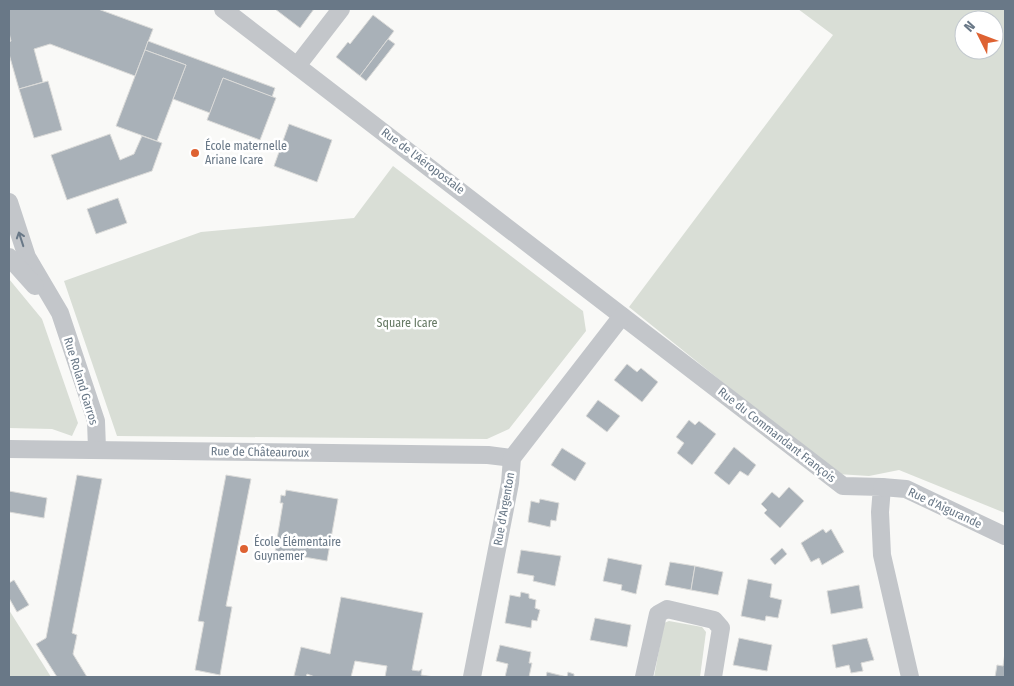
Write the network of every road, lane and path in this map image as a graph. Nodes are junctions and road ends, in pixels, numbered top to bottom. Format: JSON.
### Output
{"nodes":[{"id":1,"x":225,"y":9,"type":"edge"},
{"id":2,"x":341,"y":9,"type":"edge"},
{"id":3,"x":297,"y":66,"type":"junction"},
{"id":4,"x":9,"y":202,"type":"edge"},
{"id":5,"x":9,"y":257,"type":"edge"},
{"id":6,"x":60,"y":313,"type":"junction"},
{"id":7,"x":622,"y":316,"type":"junction"},
{"id":8,"x":9,"y":449,"type":"edge"},
{"id":9,"x":97,"y":449,"type":"junction"},
{"id":10,"x":512,"y":458,"type":"junction"},
{"id":11,"x":882,"y":487,"type":"junction"},
{"id":12,"x":1005,"y":536,"type":"edge"},
{"id":13,"x":472,"y":677,"type":"edge"},
{"id":14,"x":644,"y":677,"type":"edge"},
{"id":15,"x":713,"y":677,"type":"edge"},
{"id":16,"x":910,"y":677,"type":"edge"}],
"edges":[{"from":1,"to":3,"type":"street","name":"Rue de l'Aéropostale"},
{"from":2,"to":3,"type":"street"},
{"from":3,"to":7,"type":"street","name":"Rue de l'Aéropostale"},
{"from":6,"to":4,"type":"street","name":"Rue Roland Garros","one_way":true},
{"from":5,"to":6,"type":"street","name":"Rue Roland Garros"},
{"from":6,"to":9,"type":"street","name":"Rue Roland Garros"},
{"from":7,"to":10,"type":"street","name":"Rue d'Argenton"},
{"from":7,"to":11,"type":"street","name":"Rue du Commandant François"},
{"from":8,"to":9,"type":"street","name":"Rue de Châteauroux"},
{"from":9,"to":10,"type":"street","name":"Rue de Châteauroux"},
{"from":10,"to":13,"type":"street","name":"Rue d'Argenton"},
{"from":11,"to":12,"type":"street","name":"Rue d'Aigurande"},
{"from":11,"to":16,"type":"street"},
{"from":14,"to":15,"type":"street"}]}
